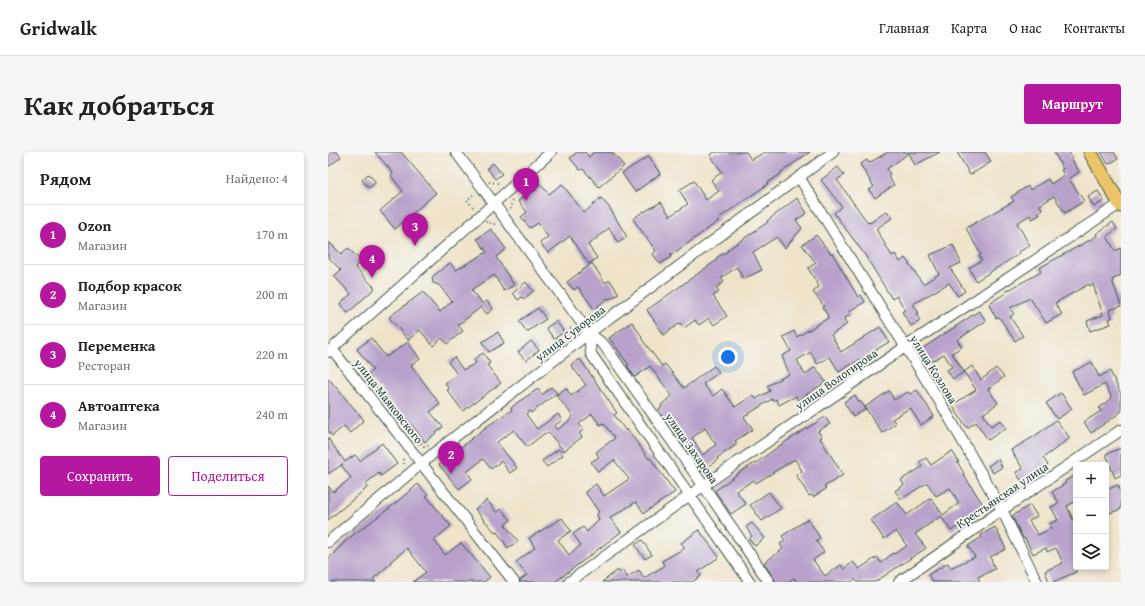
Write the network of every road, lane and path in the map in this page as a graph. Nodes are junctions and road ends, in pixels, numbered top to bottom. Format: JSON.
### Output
{"nodes":[{"id":1,"x":456,"y":152,"type":"edge"},
{"id":2,"x":551,"y":152,"type":"edge"},
{"id":3,"x":833,"y":152,"type":"edge"},
{"id":4,"x":1090,"y":152,"type":"edge"},
{"id":5,"x":799,"y":177,"type":"junction"},
{"id":6,"x":489,"y":182,"type":"dead end"},
{"id":7,"x":499,"y":184,"type":"dead end"},
{"id":8,"x":475,"y":193,"type":"dead end"},
{"id":9,"x":512,"y":197,"type":"dead end"},
{"id":10,"x":494,"y":203,"type":"junction"},
{"id":11,"x":1121,"y":204,"type":"edge"},
{"id":12,"x":473,"y":207,"type":"dead end"},
{"id":13,"x":510,"y":211,"type":"dead end"},
{"id":14,"x":485,"y":222,"type":"dead end"},
{"id":15,"x":496,"y":222,"type":"dead end"},
{"id":16,"x":589,"y":315,"type":"dead end"},
{"id":17,"x":597,"y":317,"type":"dead end"},
{"id":18,"x":574,"y":326,"type":"dead end"},
{"id":19,"x":589,"y":333,"type":"junction"},
{"id":20,"x":569,"y":339,"type":"dead end"},
{"id":21,"x":905,"y":347,"type":"junction"},
{"id":22,"x":330,"y":350,"type":"edge"},
{"id":23,"x":1121,"y":430,"type":"edge"},
{"id":24,"x":418,"y":444,"type":"dead end"},
{"id":25,"x":429,"y":447,"type":"dead end"},
{"id":26,"x":403,"y":459,"type":"dead end"},
{"id":27,"x":422,"y":464,"type":"junction"},
{"id":28,"x":404,"y":465,"type":"dead end"},
{"id":29,"x":704,"y":485,"type":"junction"},
{"id":30,"x":690,"y":495,"type":"junction"},
{"id":31,"x":1002,"y":510,"type":"junction"},
{"id":32,"x":328,"y":542,"type":"edge"},
{"id":33,"x":514,"y":582,"type":"edge"},
{"id":34,"x":569,"y":582,"type":"edge"},
{"id":35,"x":750,"y":582,"type":"edge"},
{"id":36,"x":770,"y":582,"type":"edge"},
{"id":37,"x":899,"y":582,"type":"edge"},
{"id":38,"x":1037,"y":582,"type":"edge"}],
"edges":[{"from":1,"to":10,"type":"street","name":"улица Захарова"},
{"from":2,"to":10,"type":"street"},
{"from":3,"to":5,"type":"street","name":"улица Суворова"},
{"from":4,"to":11,"type":"main road"},
{"from":5,"to":19,"type":"street","name":"улица Суворова"},
{"from":5,"to":21,"type":"street","name":"улица Козлова"},
{"from":6,"to":7,"type":"path"},
{"from":8,"to":12,"type":"path"},
{"from":9,"to":13,"type":"path"},
{"from":10,"to":19,"type":"street","name":"улица Захарова"},
{"from":10,"to":22,"type":"street"},
{"from":11,"to":21,"type":"street","name":"улица Вологирова"},
{"from":14,"to":15,"type":"path"},
{"from":16,"to":17,"type":"path"},
{"from":18,"to":20,"type":"path"},
{"from":19,"to":27,"type":"street","name":"улица Суворова"},
{"from":19,"to":29,"type":"street","name":"улица Захарова"},
{"from":19,"to":30,"type":"street"},
{"from":21,"to":29,"type":"street","name":"улица Вологирова"},
{"from":21,"to":31,"type":"street","name":"улица Козлова"},
{"from":22,"to":27,"type":"street","name":"улица Маяковского"},
{"from":23,"to":31,"type":"street","name":"Крестьянская улица"},
{"from":24,"to":25,"type":"path"},
{"from":26,"to":28,"type":"path"},
{"from":27,"to":32,"type":"street","name":"улица Суворова"},
{"from":27,"to":33,"type":"street","name":"улица Маяковского"},
{"from":29,"to":30,"type":"street","name":"улица Вологирова"},
{"from":29,"to":36,"type":"street","name":"улица Захарова"},
{"from":30,"to":34,"type":"street","name":"улица Вологирова"},
{"from":30,"to":35,"type":"street"},
{"from":31,"to":37,"type":"street","name":"Крестьянская улица"},
{"from":31,"to":38,"type":"street","name":"улица Козлова"}]}
